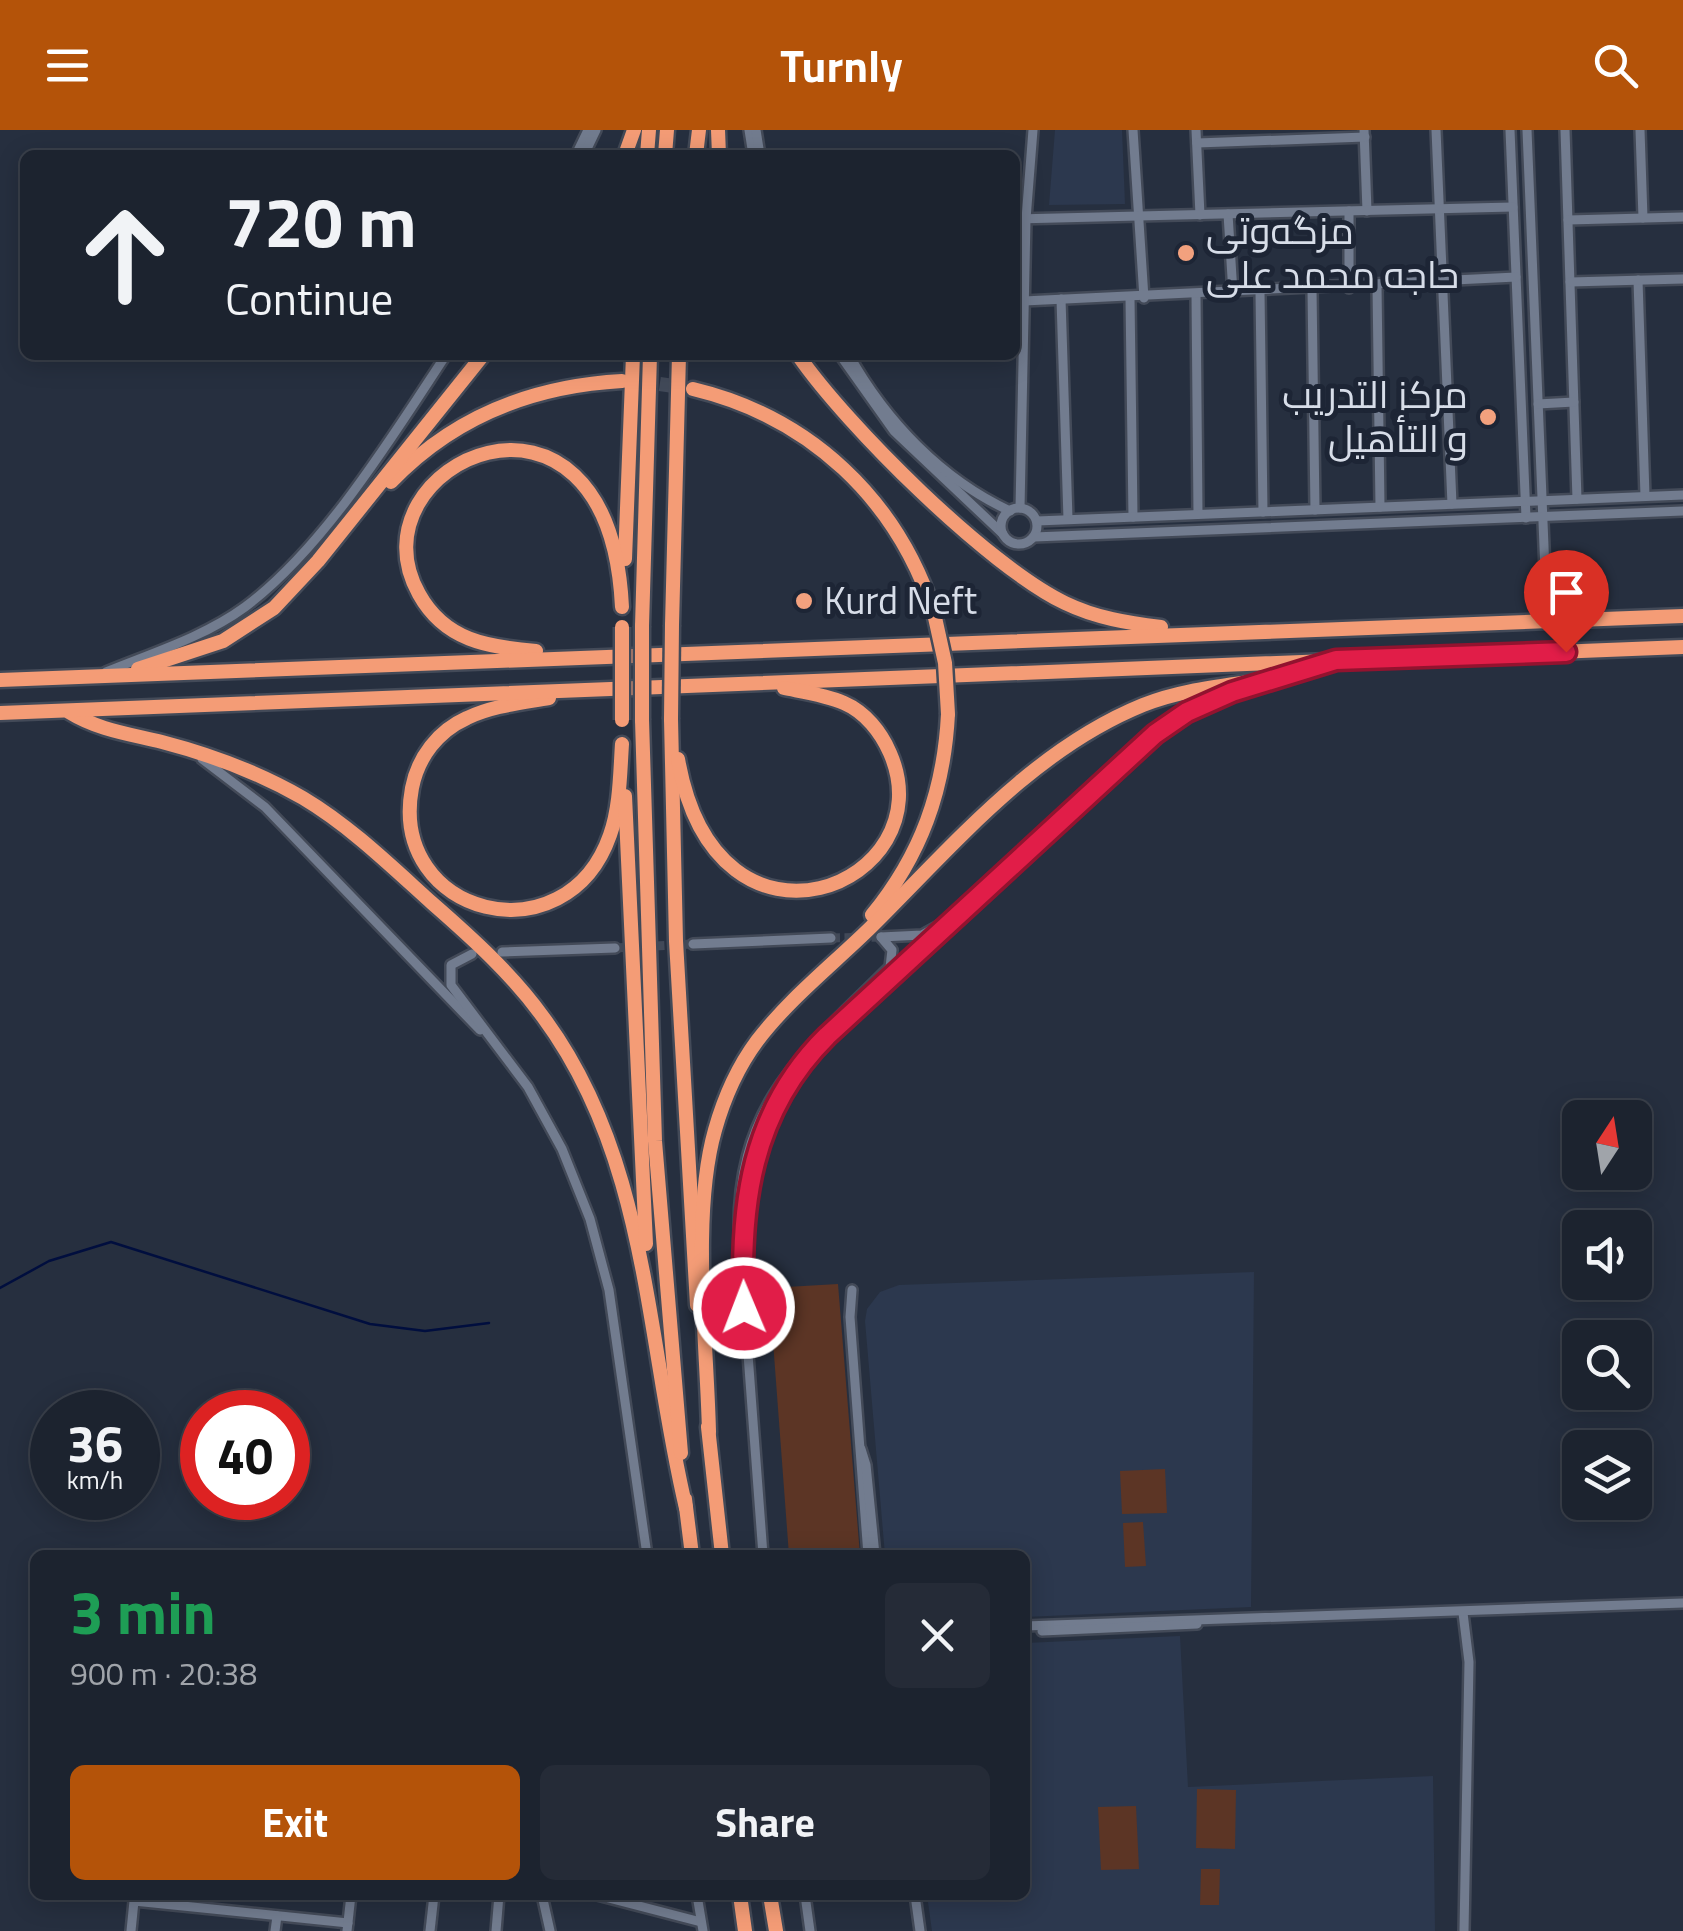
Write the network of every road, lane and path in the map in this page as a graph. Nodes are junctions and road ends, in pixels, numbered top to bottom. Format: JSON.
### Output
{"nodes":[{"id":1,"x":1034,"y":130,"type":"edge"},
{"id":2,"x":1133,"y":130,"type":"edge"},
{"id":3,"x":1196,"y":130,"type":"edge"},
{"id":4,"x":1436,"y":130,"type":"edge"},
{"id":5,"x":1510,"y":130,"type":"edge"},
{"id":6,"x":1527,"y":130,"type":"edge"},
{"id":7,"x":1565,"y":130,"type":"edge"},
{"id":8,"x":1640,"y":130,"type":"edge"},
{"id":9,"x":1364,"y":134,"type":"edge"},
{"id":10,"x":1196,"y":143,"type":"junction"},
{"id":11,"x":1528,"y":143,"type":"junction"},
{"id":12,"x":1511,"y":144,"type":"junction"},
{"id":13,"x":1513,"y":208,"type":"junction"},
{"id":14,"x":1438,"y":209,"type":"junction"},
{"id":15,"x":1349,"y":211,"type":"junction"},
{"id":16,"x":1367,"y":211,"type":"junction"},
{"id":17,"x":1228,"y":214,"type":"junction"},
{"id":18,"x":1200,"y":215,"type":"junction"},
{"id":19,"x":1139,"y":216,"type":"junction"},
{"id":20,"x":1683,"y":216,"type":"edge"},
{"id":21,"x":1643,"y":218,"type":"junction"},
{"id":22,"x":1020,"y":219,"type":"edge"},
{"id":23,"x":1568,"y":220,"type":"junction"},
{"id":24,"x":1516,"y":277,"type":"junction"},
{"id":25,"x":1683,"y":279,"type":"edge"},
{"id":26,"x":1442,"y":280,"type":"junction"},
{"id":27,"x":1638,"y":280,"type":"junction"},
{"id":28,"x":1570,"y":282,"type":"junction"},
{"id":29,"x":1377,"y":286,"type":"junction"},
{"id":30,"x":1348,"y":288,"type":"junction"},
{"id":31,"x":1312,"y":289,"type":"junction"},
{"id":32,"x":1260,"y":292,"type":"junction"},
{"id":33,"x":1232,"y":293,"type":"junction"},
{"id":34,"x":1196,"y":295,"type":"junction"},
{"id":35,"x":1130,"y":298,"type":"junction"},
{"id":36,"x":1144,"y":298,"type":"junction"},
{"id":37,"x":1061,"y":299,"type":"junction"},
{"id":38,"x":1024,"y":301,"type":"junction"},
{"id":39,"x":442,"y":360,"type":"edge"},
{"id":40,"x":479,"y":360,"type":"edge"},
{"id":41,"x":633,"y":360,"type":"edge"},
{"id":42,"x":650,"y":360,"type":"edge"},
{"id":43,"x":679,"y":360,"type":"edge"},
{"id":44,"x":802,"y":360,"type":"edge"},
{"id":45,"x":844,"y":360,"type":"edge"},
{"id":46,"x":852,"y":360,"type":"edge"},
{"id":47,"x":622,"y":381,"type":"tunnel mouth"},
{"id":48,"x":693,"y":388,"type":"tunnel mouth"},
{"id":49,"x":1574,"y":402,"type":"junction"},
{"id":50,"x":1538,"y":404,"type":"junction"},
{"id":51,"x":1683,"y":495,"type":"edge"},
{"id":52,"x":1645,"y":496,"type":"junction"},
{"id":53,"x":1577,"y":499,"type":"junction"},
{"id":54,"x":1542,"y":500,"type":"junction"},
{"id":55,"x":1525,"y":502,"type":"junction"},
{"id":56,"x":1452,"y":504,"type":"junction"},
{"id":57,"x":1380,"y":507,"type":"junction"},
{"id":58,"x":1015,"y":509,"type":"junction"},
{"id":59,"x":1296,"y":510,"type":"junction"},
{"id":60,"x":1315,"y":510,"type":"junction"},
{"id":61,"x":1683,"y":511,"type":"edge"},
{"id":62,"x":1262,"y":512,"type":"junction"},
{"id":63,"x":1198,"y":514,"type":"junction"},
{"id":64,"x":1133,"y":517,"type":"junction"},
{"id":65,"x":1543,"y":517,"type":"junction"},
{"id":66,"x":1526,"y":518,"type":"junction"},
{"id":67,"x":1068,"y":520,"type":"junction"},
{"id":68,"x":1037,"y":521,"type":"junction"},
{"id":69,"x":1296,"y":527,"type":"junction"},
{"id":70,"x":1003,"y":534,"type":"junction"},
{"id":71,"x":1034,"y":537,"type":"junction"},
{"id":72,"x":336,"y":540,"type":"junction"},
{"id":73,"x":622,"y":607,"type":"junction"},
{"id":74,"x":1683,"y":616,"type":"edge"},
{"id":75,"x":1547,"y":620,"type":"junction"},
{"id":76,"x":1272,"y":630,"type":"junction"},
{"id":77,"x":1683,"y":647,"type":"edge"},
{"id":78,"x":602,"y":656,"type":"junction"},
{"id":79,"x":1336,"y":660,"type":"junction"},
{"id":80,"x":1291,"y":674,"type":"junction"},
{"id":81,"x":116,"y":676,"type":"junction"},
{"id":82,"x":94,"y":677,"type":"junction"},
{"id":83,"x":0,"y":680,"type":"edge"},
{"id":84,"x":762,"y":683,"type":"junction"},
{"id":85,"x":603,"y":688,"type":"junction"},
{"id":86,"x":69,"y":712,"type":"junction"},
{"id":87,"x":0,"y":713,"type":"edge"},
{"id":88,"x":671,"y":719,"type":"junction"},
{"id":89,"x":162,"y":742,"type":"junction"},
{"id":90,"x":622,"y":744,"type":"junction"},
{"id":91,"x":979,"y":894,"type":"junction"},
{"id":92,"x":831,"y":938,"type":"tunnel mouth"},
{"id":93,"x":693,"y":944,"type":"tunnel mouth"},
{"id":94,"x":615,"y":948,"type":"tunnel mouth"},
{"id":95,"x":502,"y":952,"type":"dead end"},
{"id":96,"x":472,"y":954,"type":"dead end"},
{"id":97,"x":815,"y":978,"type":"junction"},
{"id":98,"x":503,"y":1053,"type":"junction"},
{"id":99,"x":742,"y":1276,"type":"junction"},
{"id":100,"x":852,"y":1290,"type":"dead end"},
{"id":101,"x":653,"y":1336,"type":"junction"},
{"id":102,"x":708,"y":1432,"type":"junction"},
{"id":103,"x":686,"y":1508,"type":"junction"},
{"id":104,"x":646,"y":1550,"type":"edge"},
{"id":105,"x":691,"y":1550,"type":"edge"},
{"id":106,"x":721,"y":1550,"type":"edge"},
{"id":107,"x":763,"y":1550,"type":"edge"},
{"id":108,"x":871,"y":1550,"type":"edge"},
{"id":109,"x":1683,"y":1603,"type":"edge"},
{"id":110,"x":1463,"y":1613,"type":"junction"},
{"id":111,"x":1030,"y":1629,"type":"edge"},
{"id":112,"x":351,"y":1900,"type":"edge"},
{"id":113,"x":433,"y":1900,"type":"edge"},
{"id":114,"x":498,"y":1900,"type":"edge"},
{"id":115,"x":543,"y":1900,"type":"edge"},
{"id":116,"x":614,"y":1900,"type":"edge"},
{"id":117,"x":698,"y":1900,"type":"edge"},
{"id":118,"x":741,"y":1900,"type":"edge"},
{"id":119,"x":771,"y":1900,"type":"edge"},
{"id":120,"x":805,"y":1900,"type":"edge"},
{"id":121,"x":916,"y":1900,"type":"edge"},
{"id":122,"x":277,"y":1916,"type":"junction"},
{"id":123,"x":702,"y":1926,"type":"edge"},
{"id":124,"x":348,"y":1927,"type":"edge"},
{"id":125,"x":131,"y":1931,"type":"edge"},
{"id":126,"x":275,"y":1931,"type":"edge"},
{"id":127,"x":430,"y":1931,"type":"edge"},
{"id":128,"x":500,"y":1931,"type":"edge"},
{"id":129,"x":550,"y":1931,"type":"edge"},
{"id":130,"x":746,"y":1931,"type":"edge"},
{"id":131,"x":776,"y":1931,"type":"edge"},
{"id":132,"x":810,"y":1931,"type":"edge"},
{"id":133,"x":920,"y":1931,"type":"edge"},
{"id":134,"x":1464,"y":1931,"type":"edge"}],
"edges":[{"from":1,"to":22,"type":"street"},
{"from":2,"to":19,"type":"street"},
{"from":3,"to":10,"type":"street"},
{"from":4,"to":14,"type":"street"},
{"from":5,"to":12,"type":"street"},
{"from":6,"to":11,"type":"street"},
{"from":7,"to":23,"type":"street"},
{"from":8,"to":21,"type":"street"},
{"from":9,"to":10,"type":"street"},
{"from":9,"to":16,"type":"street"},
{"from":10,"to":18,"type":"street"},
{"from":11,"to":12,"type":"street"},
{"from":11,"to":50,"type":"street"},
{"from":12,"to":13,"type":"street"},
{"from":13,"to":14,"type":"street"},
{"from":13,"to":24,"type":"street"},
{"from":14,"to":16,"type":"street"},
{"from":14,"to":26,"type":"street"},
{"from":15,"to":16,"type":"street"},
{"from":15,"to":17,"type":"street"},
{"from":15,"to":30,"type":"street"},
{"from":17,"to":18,"type":"street"},
{"from":17,"to":33,"type":"street"},
{"from":18,"to":19,"type":"street"},
{"from":19,"to":22,"type":"street"},
{"from":19,"to":36,"type":"street"},
{"from":20,"to":21,"type":"street"},
{"from":21,"to":23,"type":"street"},
{"from":22,"to":38,"type":"street"},
{"from":23,"to":28,"type":"street"},
{"from":24,"to":26,"type":"street"},
{"from":24,"to":55,"type":"street"},
{"from":25,"to":27,"type":"street"},
{"from":26,"to":29,"type":"street"},
{"from":26,"to":56,"type":"street"},
{"from":27,"to":28,"type":"street"},
{"from":27,"to":52,"type":"street"},
{"from":28,"to":49,"type":"street"},
{"from":29,"to":30,"type":"street"},
{"from":29,"to":57,"type":"street"},
{"from":30,"to":31,"type":"street"},
{"from":31,"to":32,"type":"street"},
{"from":31,"to":60,"type":"street"},
{"from":32,"to":33,"type":"street"},
{"from":32,"to":62,"type":"street"},
{"from":33,"to":34,"type":"street"},
{"from":34,"to":36,"type":"street"},
{"from":34,"to":63,"type":"street"},
{"from":35,"to":36,"type":"street"},
{"from":35,"to":37,"type":"street"},
{"from":35,"to":64,"type":"street"},
{"from":37,"to":38,"type":"street"},
{"from":37,"to":67,"type":"street"},
{"from":38,"to":58,"type":"street"},
{"from":39,"to":82,"type":"street"},
{"from":40,"to":72,"type":"highway"},
{"from":41,"to":73,"type":"highway"},
{"from":42,"to":103,"type":"highway","bridge":true},
{"from":43,"to":88,"type":"highway","bridge":true},
{"from":44,"to":76,"type":"highway"},
{"from":45,"to":70,"type":"street"},
{"from":46,"to":58,"type":"street"},
{"from":47,"to":72,"type":"highway"},
{"from":48,"to":97,"type":"highway","bridge":true},
{"from":49,"to":50,"type":"street"},
{"from":49,"to":53,"type":"street"},
{"from":50,"to":54,"type":"street"},
{"from":51,"to":52,"type":"street"},
{"from":52,"to":53,"type":"street"},
{"from":53,"to":54,"type":"street"},
{"from":54,"to":55,"type":"street"},
{"from":54,"to":65,"type":"street"},
{"from":55,"to":56,"type":"street"},
{"from":55,"to":66,"type":"street"},
{"from":56,"to":57,"type":"street"},
{"from":57,"to":60,"type":"street"},
{"from":58,"to":68,"type":"street"},
{"from":58,"to":70,"type":"street"},
{"from":59,"to":60,"type":"street"},
{"from":59,"to":62,"type":"street"},
{"from":59,"to":69,"type":"street"},
{"from":61,"to":65,"type":"street"},
{"from":62,"to":63,"type":"street"},
{"from":63,"to":64,"type":"street"},
{"from":64,"to":67,"type":"street"},
{"from":65,"to":66,"type":"street"},
{"from":65,"to":75,"type":"street"},
{"from":66,"to":69,"type":"street"},
{"from":67,"to":68,"type":"street"},
{"from":68,"to":71,"type":"street"},
{"from":69,"to":71,"type":"street"},
{"from":70,"to":71,"type":"street"},
{"from":72,"to":81,"type":"highway"},
{"from":73,"to":78,"type":"highway"},
{"from":73,"to":90,"type":"highway","bridge":true},
{"from":74,"to":75,"type":"highway"},
{"from":75,"to":76,"type":"highway"},
{"from":76,"to":78,"type":"highway"},
{"from":77,"to":79,"type":"highway"},
{"from":78,"to":81,"type":"highway"},
{"from":79,"to":80,"type":"highway"},
{"from":79,"to":84,"type":"highway"},
{"from":80,"to":91,"type":"highway"},
{"from":80,"to":97,"type":"highway"},
{"from":81,"to":82,"type":"highway"},
{"from":82,"to":83,"type":"highway"},
{"from":84,"to":85,"type":"highway"},
{"from":84,"to":88,"type":"highway"},
{"from":85,"to":86,"type":"highway"},
{"from":85,"to":90,"type":"highway"},
{"from":86,"to":87,"type":"highway"},
{"from":86,"to":89,"type":"highway"},
{"from":88,"to":102,"type":"highway"},
{"from":89,"to":98,"type":"street"},
{"from":89,"to":101,"type":"highway"},
{"from":90,"to":101,"type":"highway"},
{"from":91,"to":99,"type":"highway"},
{"from":91,"to":99,"type":"street"},
{"from":92,"to":93,"type":"street"},
{"from":94,"to":95,"type":"street"},
{"from":96,"to":98,"type":"street"},
{"from":97,"to":102,"type":"highway"},
{"from":98,"to":104,"type":"street"},
{"from":99,"to":107,"type":"street"},
{"from":100,"to":108,"type":"street"},
{"from":101,"to":103,"type":"highway"},
{"from":102,"to":106,"type":"highway"},
{"from":103,"to":105,"type":"highway"},
{"from":109,"to":110,"type":"street"},
{"from":110,"to":111,"type":"street"},
{"from":110,"to":134,"type":"street"},
{"from":112,"to":124,"type":"street"},
{"from":113,"to":127,"type":"street"},
{"from":114,"to":128,"type":"street"},
{"from":115,"to":129,"type":"street"},
{"from":116,"to":123,"type":"street"},
{"from":117,"to":123,"type":"street"},
{"from":118,"to":130,"type":"highway"},
{"from":119,"to":131,"type":"highway"},
{"from":120,"to":132,"type":"street"},
{"from":121,"to":133,"type":"street"},
{"from":122,"to":124,"type":"street"},
{"from":122,"to":125,"type":"street"},
{"from":122,"to":126,"type":"street"}]}
